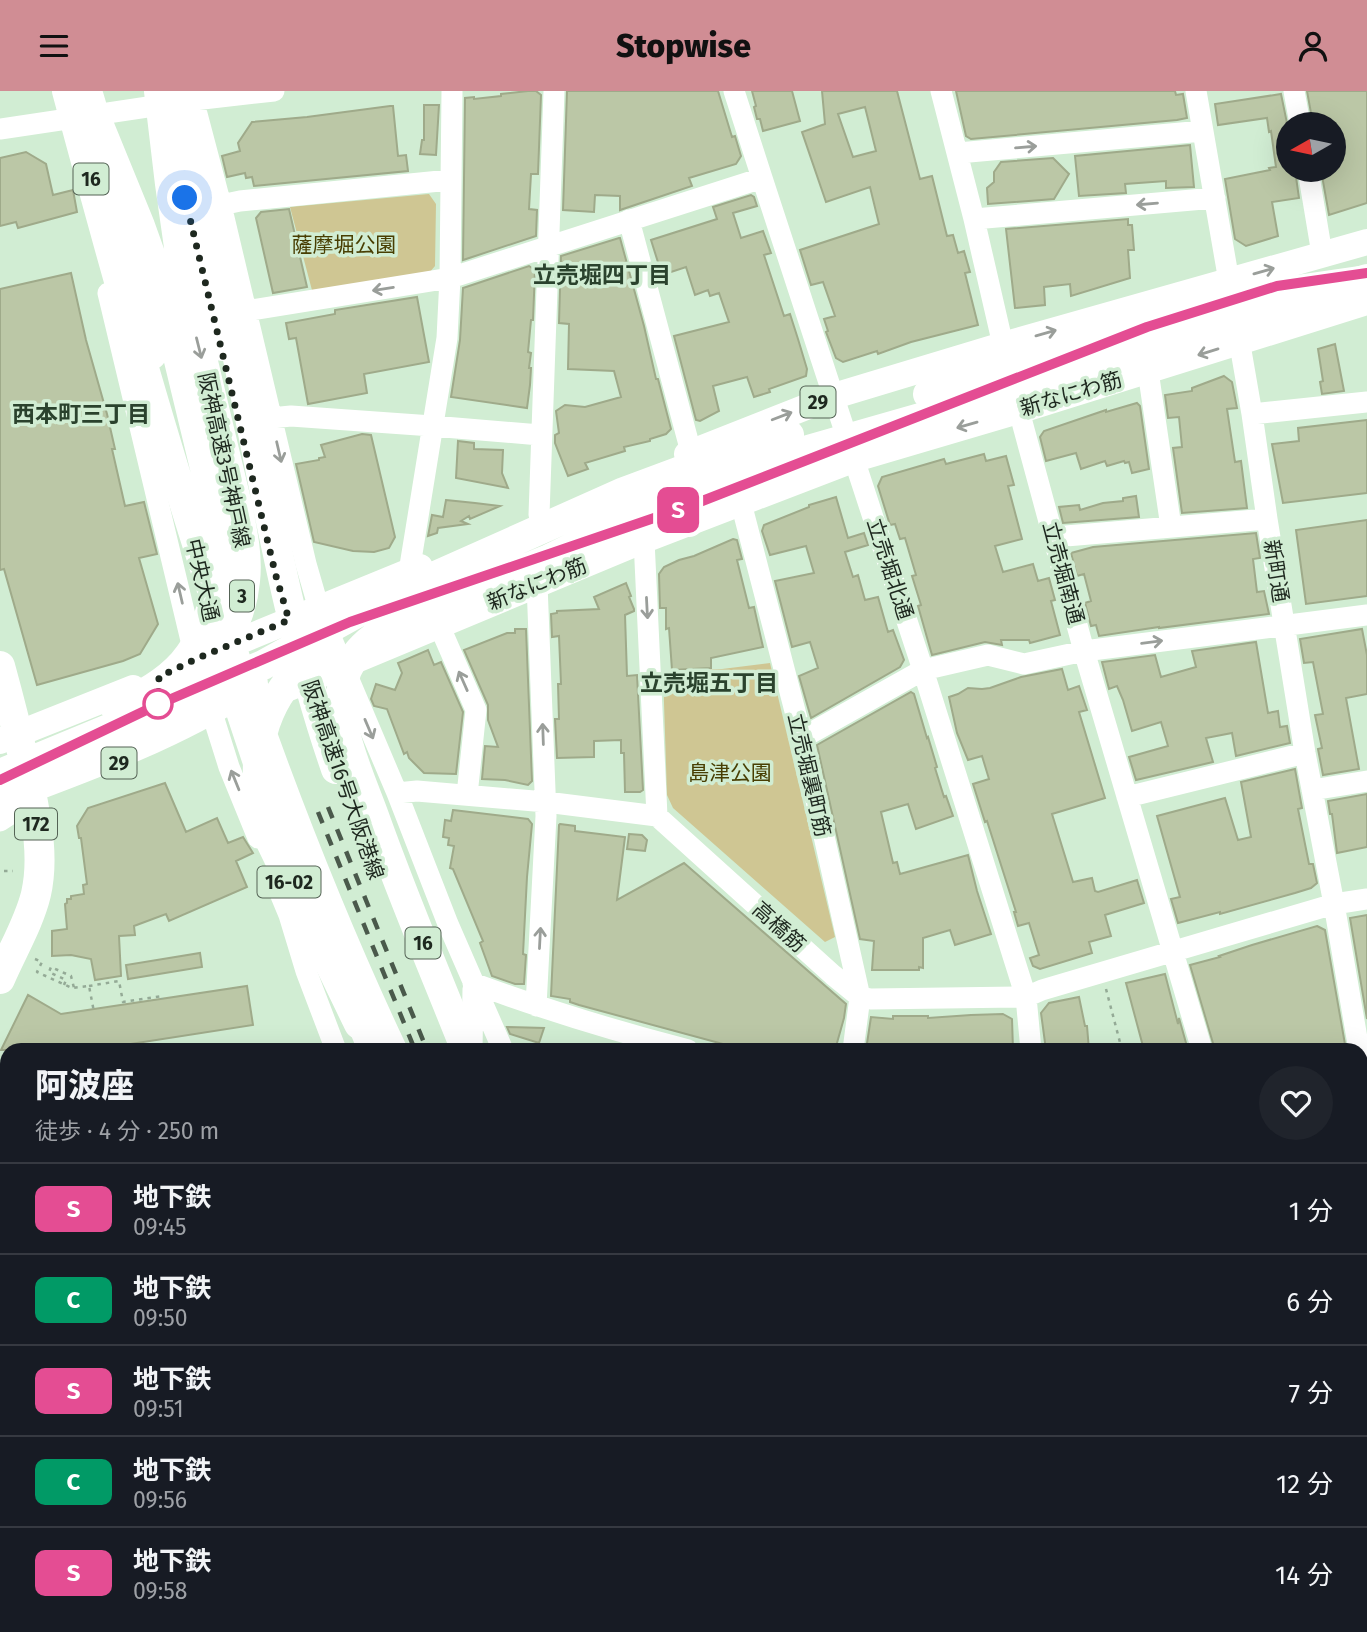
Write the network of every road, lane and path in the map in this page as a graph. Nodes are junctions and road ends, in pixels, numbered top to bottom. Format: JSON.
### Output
{"nodes":[{"id":1,"x":60,"y":91,"type":"edge"},
{"id":2,"x":274,"y":91,"type":"edge"},
{"id":3,"x":452,"y":91,"type":"edge"},
{"id":4,"x":554,"y":91,"type":"edge"},
{"id":5,"x":734,"y":91,"type":"edge"},
{"id":6,"x":941,"y":91,"type":"edge"},
{"id":7,"x":1196,"y":91,"type":"edge"},
{"id":8,"x":1294,"y":91,"type":"edge"},
{"id":9,"x":174,"y":95,"type":"edge"},
{"id":10,"x":94,"y":98,"type":"edge"},
{"id":11,"x":67,"y":104,"type":"edge"},
{"id":12,"x":1298,"y":112,"type":"edge"},
{"id":13,"x":0,"y":129,"type":"edge"},
{"id":14,"x":1203,"y":131,"type":"junction"},
{"id":15,"x":958,"y":153,"type":"junction"},
{"id":16,"x":762,"y":178,"type":"junction"},
{"id":17,"x":450,"y":180,"type":"junction"},
{"id":18,"x":1310,"y":182,"type":"edge"},
{"id":19,"x":1214,"y":198,"type":"junction"},
{"id":20,"x":221,"y":205,"type":"junction"},
{"id":21,"x":974,"y":219,"type":"junction"},
{"id":22,"x":629,"y":220,"type":"junction"},
{"id":23,"x":1367,"y":242,"type":"edge"},
{"id":24,"x":548,"y":247,"type":"junction"},
{"id":25,"x":1322,"y":254,"type":"junction"},
{"id":26,"x":450,"y":278,"type":"junction"},
{"id":27,"x":1367,"y":279,"type":"edge"},
{"id":28,"x":1231,"y":294,"type":"junction"},
{"id":29,"x":1367,"y":302,"type":"edge"},
{"id":30,"x":246,"y":317,"type":"junction"},
{"id":31,"x":217,"y":328,"type":"junction"},
{"id":32,"x":1240,"y":342,"type":"junction"},
{"id":33,"x":1003,"y":345,"type":"junction"},
{"id":34,"x":1148,"y":371,"type":"junction"},
{"id":35,"x":834,"y":396,"type":"junction"},
{"id":36,"x":1367,"y":402,"type":"edge"},
{"id":37,"x":1018,"y":411,"type":"junction"},
{"id":38,"x":1252,"y":414,"type":"junction"},
{"id":39,"x":271,"y":418,"type":"junction"},
{"id":40,"x":432,"y":426,"type":"junction"},
{"id":41,"x":540,"y":435,"type":"junction"},
{"id":42,"x":691,"y":452,"type":"junction"},
{"id":43,"x":855,"y":459,"type":"junction"},
{"id":44,"x":741,"y":503,"type":"junction"},
{"id":45,"x":659,"y":507,"type":"junction"},
{"id":46,"x":1267,"y":519,"type":"junction"},
{"id":47,"x":1171,"y":527,"type":"junction"},
{"id":48,"x":541,"y":529,"type":"junction"},
{"id":49,"x":1054,"y":537,"type":"junction"},
{"id":50,"x":644,"y":540,"type":"junction"},
{"id":51,"x":404,"y":582,"type":"junction"},
{"id":52,"x":537,"y":584,"type":"junction"},
{"id":53,"x":319,"y":609,"type":"junction"},
{"id":54,"x":1367,"y":615,"type":"edge"},
{"id":55,"x":289,"y":620,"type":"junction"},
{"id":56,"x":439,"y":625,"type":"junction"},
{"id":57,"x":1284,"y":625,"type":"junction"},
{"id":58,"x":1084,"y":651,"type":"junction"},
{"id":59,"x":208,"y":654,"type":"junction"},
{"id":60,"x":0,"y":666,"type":"edge"},
{"id":61,"x":343,"y":666,"type":"junction"},
{"id":62,"x":923,"y":670,"type":"junction"},
{"id":63,"x":310,"y":679,"type":"junction"},
{"id":64,"x":225,"y":715,"type":"junction"},
{"id":65,"x":802,"y":738,"type":"junction"},
{"id":66,"x":6,"y":743,"type":"edge"},
{"id":67,"x":1305,"y":753,"type":"junction"},
{"id":68,"x":0,"y":774,"type":"edge"},
{"id":69,"x":1367,"y":781,"type":"edge"},
{"id":70,"x":0,"y":785,"type":"edge"},
{"id":71,"x":1312,"y":790,"type":"junction"},
{"id":72,"x":397,"y":793,"type":"junction"},
{"id":73,"x":467,"y":795,"type":"junction"},
{"id":74,"x":1127,"y":797,"type":"junction"},
{"id":75,"x":0,"y":799,"type":"edge"},
{"id":76,"x":32,"y":800,"type":"junction"},
{"id":77,"x":545,"y":802,"type":"junction"},
{"id":78,"x":0,"y":811,"type":"edge"},
{"id":79,"x":657,"y":816,"type":"junction"},
{"id":80,"x":0,"y":821,"type":"edge"},
{"id":81,"x":386,"y":864,"type":"junction"},
{"id":82,"x":4,"y":871,"type":"dead end"},
{"id":83,"x":13,"y":871,"type":"dead end"},
{"id":84,"x":1367,"y":899,"type":"edge"},
{"id":85,"x":1334,"y":904,"type":"junction"},
{"id":86,"x":289,"y":915,"type":"junction"},
{"id":87,"x":448,"y":924,"type":"junction"},
{"id":88,"x":1172,"y":951,"type":"junction"},
{"id":89,"x":35,"y":959,"type":"dead end"},
{"id":90,"x":0,"y":979,"type":"edge"},
{"id":91,"x":1104,"y":982,"type":"dead end"},
{"id":92,"x":473,"y":983,"type":"junction"},
{"id":93,"x":64,"y":985,"type":"junction"},
{"id":94,"x":89,"y":986,"type":"junction"},
{"id":95,"x":74,"y":988,"type":"junction"},
{"id":96,"x":860,"y":997,"type":"junction"},
{"id":97,"x":1026,"y":997,"type":"junction"},
{"id":98,"x":162,"y":999,"type":"dead end"},
{"id":99,"x":536,"y":1006,"type":"junction"},
{"id":100,"x":93,"y":1012,"type":"dead end"},
{"id":101,"x":333,"y":1043,"type":"edge"},
{"id":102,"x":367,"y":1043,"type":"edge"},
{"id":103,"x":368,"y":1043,"type":"edge"},
{"id":104,"x":368,"y":1043,"type":"edge"},
{"id":105,"x":389,"y":1043,"type":"edge"},
{"id":106,"x":444,"y":1043,"type":"edge"},
{"id":107,"x":463,"y":1043,"type":"edge"},
{"id":108,"x":463,"y":1043,"type":"edge"},
{"id":109,"x":472,"y":1043,"type":"edge"},
{"id":110,"x":500,"y":1043,"type":"edge"},
{"id":111,"x":660,"y":1043,"type":"edge"},
{"id":112,"x":854,"y":1043,"type":"edge"},
{"id":113,"x":1030,"y":1043,"type":"edge"},
{"id":114,"x":1120,"y":1043,"type":"edge"},
{"id":115,"x":1200,"y":1043,"type":"edge"},
{"id":116,"x":1358,"y":1043,"type":"edge"}],
"edges":[{"from":1,"to":11,"type":"street"},
{"from":2,"to":9,"type":"street"},
{"from":3,"to":17,"type":"street"},
{"from":4,"to":24,"type":"street"},
{"from":5,"to":16,"type":"street","name":"立売堀北通"},
{"from":6,"to":15,"type":"street","name":"立売堀南通"},
{"from":7,"to":14,"type":"street","name":"新町通"},
{"from":8,"to":12,"type":"street"},
{"from":9,"to":10,"type":"street"},
{"from":9,"to":20,"type":"street"},
{"from":9,"to":31,"type":"main road"},
{"from":9,"to":70,"type":"highway","name":"阪神高速3号神戸線","number":"3","one_way":true},
{"from":9,"to":106,"type":"highway","name":"阪神高速16号大阪港線","number":"16"},
{"from":10,"to":11,"type":"street"},
{"from":10,"to":59,"type":"main road","name":"中央大通"},
{"from":10,"to":66,"type":"highway","name":"阪神高速3号神戸線","number":"3"},
{"from":11,"to":13,"type":"street"},
{"from":59,"to":11,"type":"street","one_way":true},
{"from":11,"to":105,"type":"highway","number":"16"},
{"from":15,"to":14,"type":"street","one_way":true},
{"from":14,"to":19,"type":"street","name":"新町通"},
{"from":15,"to":21,"type":"street","name":"立売堀南通"},
{"from":16,"to":22,"type":"street"},
{"from":16,"to":35,"type":"street","name":"立売堀北通"},
{"from":17,"to":20,"type":"street"},
{"from":17,"to":26,"type":"street"},
{"from":18,"to":25,"type":"street"},
{"from":19,"to":21,"type":"street","one_way":true},
{"from":19,"to":28,"type":"street","name":"新町通"},
{"from":20,"to":30,"type":"street"},
{"from":21,"to":33,"type":"street","name":"立売堀南通"},
{"from":22,"to":24,"type":"street"},
{"from":22,"to":42,"type":"street"},
{"from":23,"to":25,"type":"main road","number":"29"},
{"from":24,"to":26,"type":"street"},
{"from":24,"to":41,"type":"street"},
{"from":28,"to":25,"type":"main road","number":"29","one_way":true},
{"from":26,"to":30,"type":"street","one_way":true},
{"from":26,"to":40,"type":"street"},
{"from":27,"to":45,"type":"highway"},
{"from":28,"to":32,"type":"street","name":"新町通"},
{"from":33,"to":28,"type":"main road","number":"29","one_way":true},
{"from":28,"to":51,"type":"highway","number":"16-02"},
{"from":29,"to":32,"type":"main road","name":"新なにわ筋","number":"29"},
{"from":30,"to":31,"type":"street"},
{"from":30,"to":39,"type":"street"},
{"from":31,"to":55,"type":"main road"},
{"from":32,"to":34,"type":"main road","name":"新なにわ筋","number":"29","one_way":true},
{"from":32,"to":38,"type":"street","name":"新町通"},
{"from":33,"to":35,"type":"main road","number":"29"},
{"from":33,"to":37,"type":"street","name":"立売堀南通"},
{"from":34,"to":37,"type":"main road","name":"新なにわ筋","number":"29"},
{"from":34,"to":47,"type":"street"},
{"from":42,"to":35,"type":"main road","number":"29","one_way":true},
{"from":35,"to":43,"type":"street","name":"立売堀北通"},
{"from":36,"to":38,"type":"street"},
{"from":37,"to":43,"type":"main road","name":"新なにわ筋","number":"29","one_way":true},
{"from":37,"to":49,"type":"street","name":"立売堀南通"},
{"from":38,"to":46,"type":"street","name":"新町通"},
{"from":39,"to":40,"type":"street"},
{"from":39,"to":53,"type":"street","one_way":true},
{"from":40,"to":41,"type":"street"},
{"from":40,"to":51,"type":"street"},
{"from":41,"to":48,"type":"street"},
{"from":42,"to":48,"type":"main road","number":"29"},
{"from":43,"to":44,"type":"main road","name":"新なにわ筋","number":"29"},
{"from":43,"to":62,"type":"street","name":"立売堀北通"},
{"from":44,"to":50,"type":"main road","name":"新なにわ筋","number":"29"},
{"from":44,"to":65,"type":"street","name":"立売堀裏町筋"},
{"from":45,"to":48,"type":"highway"},
{"from":45,"to":107,"type":"highway","number":"16"},
{"from":46,"to":47,"type":"street"},
{"from":46,"to":57,"type":"street","name":"新町通"},
{"from":47,"to":49,"type":"street"},
{"from":48,"to":51,"type":"main road","number":"29"},
{"from":48,"to":75,"type":"highway"},
{"from":49,"to":58,"type":"street","name":"立売堀南通"},
{"from":50,"to":52,"type":"main road","name":"新なにわ筋","number":"29"},
{"from":50,"to":79,"type":"street","one_way":true},
{"from":51,"to":53,"type":"main road","number":"29"},
{"from":51,"to":68,"type":"highway"},
{"from":51,"to":103,"type":"highway","number":"16-02"},
{"from":52,"to":56,"type":"main road","name":"新なにわ筋","number":"29"},
{"from":77,"to":52,"type":"street","one_way":true},
{"from":53,"to":55,"type":"main road","number":"29"},
{"from":53,"to":61,"type":"street"},
{"from":54,"to":57,"type":"street"},
{"from":55,"to":59,"type":"main road","number":"29"},
{"from":55,"to":63,"type":"main road"},
{"from":56,"to":61,"type":"main road","name":"新なにわ筋","number":"29"},
{"from":73,"to":56,"type":"street","one_way":true},
{"from":58,"to":57,"type":"street","one_way":true},
{"from":57,"to":67,"type":"street","name":"新町通"},
{"from":58,"to":62,"type":"street"},
{"from":58,"to":74,"type":"street","name":"立売堀南通"},
{"from":59,"to":64,"type":"main road","name":"中央大通"},
{"from":59,"to":66,"type":"main road","number":"29"},
{"from":60,"to":66,"type":"highway","number":"172"},
{"from":61,"to":63,"type":"main road","name":"新なにわ筋","number":"29"},
{"from":61,"to":72,"type":"street","one_way":true},
{"from":62,"to":65,"type":"street"},
{"from":62,"to":97,"type":"street","name":"立売堀北通"},
{"from":63,"to":64,"type":"main road","name":"新なにわ筋","number":"29"},
{"from":63,"to":81,"type":"main road"},
{"from":64,"to":76,"type":"main road","name":"新なにわ筋","number":"29"},
{"from":86,"to":64,"type":"street","one_way":true},
{"from":64,"to":104,"type":"main road","name":"中央大通"},
{"from":65,"to":96,"type":"street","name":"立売堀裏町筋"},
{"from":66,"to":76,"type":"highway","number":"172"},
{"from":67,"to":71,"type":"street","name":"新町通"},
{"from":67,"to":74,"type":"street"},
{"from":69,"to":71,"type":"street"},
{"from":71,"to":85,"type":"street","name":"新町通"},
{"from":72,"to":73,"type":"street"},
{"from":72,"to":87,"type":"street"},
{"from":73,"to":77,"type":"street"},
{"from":74,"to":88,"type":"street","name":"立売堀南通"},
{"from":76,"to":78,"type":"main road","name":"新なにわ筋","number":"29"},
{"from":76,"to":80,"type":"street"},
{"from":76,"to":90,"type":"highway","number":"172"},
{"from":77,"to":79,"type":"street"},
{"from":99,"to":77,"type":"street","one_way":true},
{"from":79,"to":96,"type":"street","name":"高橋筋"},
{"from":81,"to":87,"type":"street"},
{"from":81,"to":108,"type":"main road"},
{"from":82,"to":83,"type":"path"},
{"from":84,"to":85,"type":"street"},
{"from":85,"to":88,"type":"street"},
{"from":85,"to":116,"type":"street","name":"新町通"},
{"from":86,"to":101,"type":"street"},
{"from":86,"to":102,"type":"street"},
{"from":87,"to":92,"type":"street"},
{"from":88,"to":97,"type":"street"},
{"from":88,"to":115,"type":"street","name":"立売堀南通"},
{"from":89,"to":93,"type":"path"},
{"from":91,"to":114,"type":"path"},
{"from":92,"to":99,"type":"street"},
{"from":92,"to":109,"type":"street"},
{"from":92,"to":110,"type":"street"},
{"from":93,"to":95,"type":"path"},
{"from":93,"to":95,"type":"path"},
{"from":94,"to":95,"type":"path"},
{"from":94,"to":98,"type":"path"},
{"from":94,"to":100,"type":"path"},
{"from":96,"to":97,"type":"street"},
{"from":96,"to":112,"type":"street","name":"立売堀裏町筋"},
{"from":97,"to":113,"type":"street","name":"立売堀北通"},
{"from":99,"to":111,"type":"street"}]}
